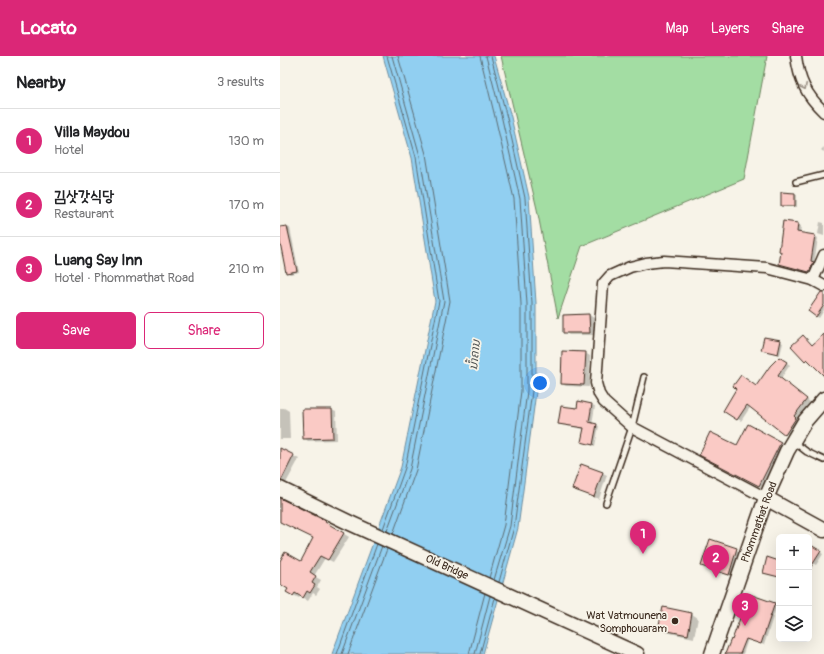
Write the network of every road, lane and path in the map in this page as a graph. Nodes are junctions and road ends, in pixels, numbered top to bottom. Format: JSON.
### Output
{"nodes":[{"id":1,"x":796,"y":56,"type":"edge"},
{"id":2,"x":824,"y":112,"type":"edge"},
{"id":3,"x":824,"y":174,"type":"edge"},
{"id":4,"x":796,"y":182,"type":"dead end"},
{"id":5,"x":824,"y":255,"type":"edge"},
{"id":6,"x":813,"y":280,"type":"junction"},
{"id":7,"x":824,"y":286,"type":"edge"},
{"id":8,"x":644,"y":376,"type":"dead end"},
{"id":9,"x":824,"y":399,"type":"edge"},
{"id":10,"x":632,"y":427,"type":"junction"},
{"id":11,"x":793,"y":441,"type":"junction"},
{"id":12,"x":824,"y":460,"type":"edge"},
{"id":13,"x":280,"y":489,"type":"edge"},
{"id":14,"x":766,"y":498,"type":"junction"},
{"id":15,"x":606,"y":503,"type":"dead end"},
{"id":16,"x":824,"y":530,"type":"edge"},
{"id":17,"x":637,"y":654,"type":"edge"},
{"id":18,"x":712,"y":654,"type":"edge"}],
"edges":[{"from":1,"to":2,"type":"street","one_way":true},
{"from":3,"to":4,"type":"lane"},
{"from":5,"to":6,"type":"street"},
{"from":6,"to":7,"type":"street"},
{"from":6,"to":10,"type":"street"},
{"from":8,"to":10,"type":"lane"},
{"from":9,"to":11,"type":"street","name":"Phommathat Road"},
{"from":10,"to":14,"type":"street"},
{"from":10,"to":15,"type":"lane"},
{"from":11,"to":12,"type":"lane"},
{"from":11,"to":14,"type":"street","name":"Phommathat Road"},
{"from":13,"to":17,"type":"street","name":"Old Bridge"},
{"from":14,"to":16,"type":"street"},
{"from":14,"to":18,"type":"street","name":"Phommathat Road"}]}
